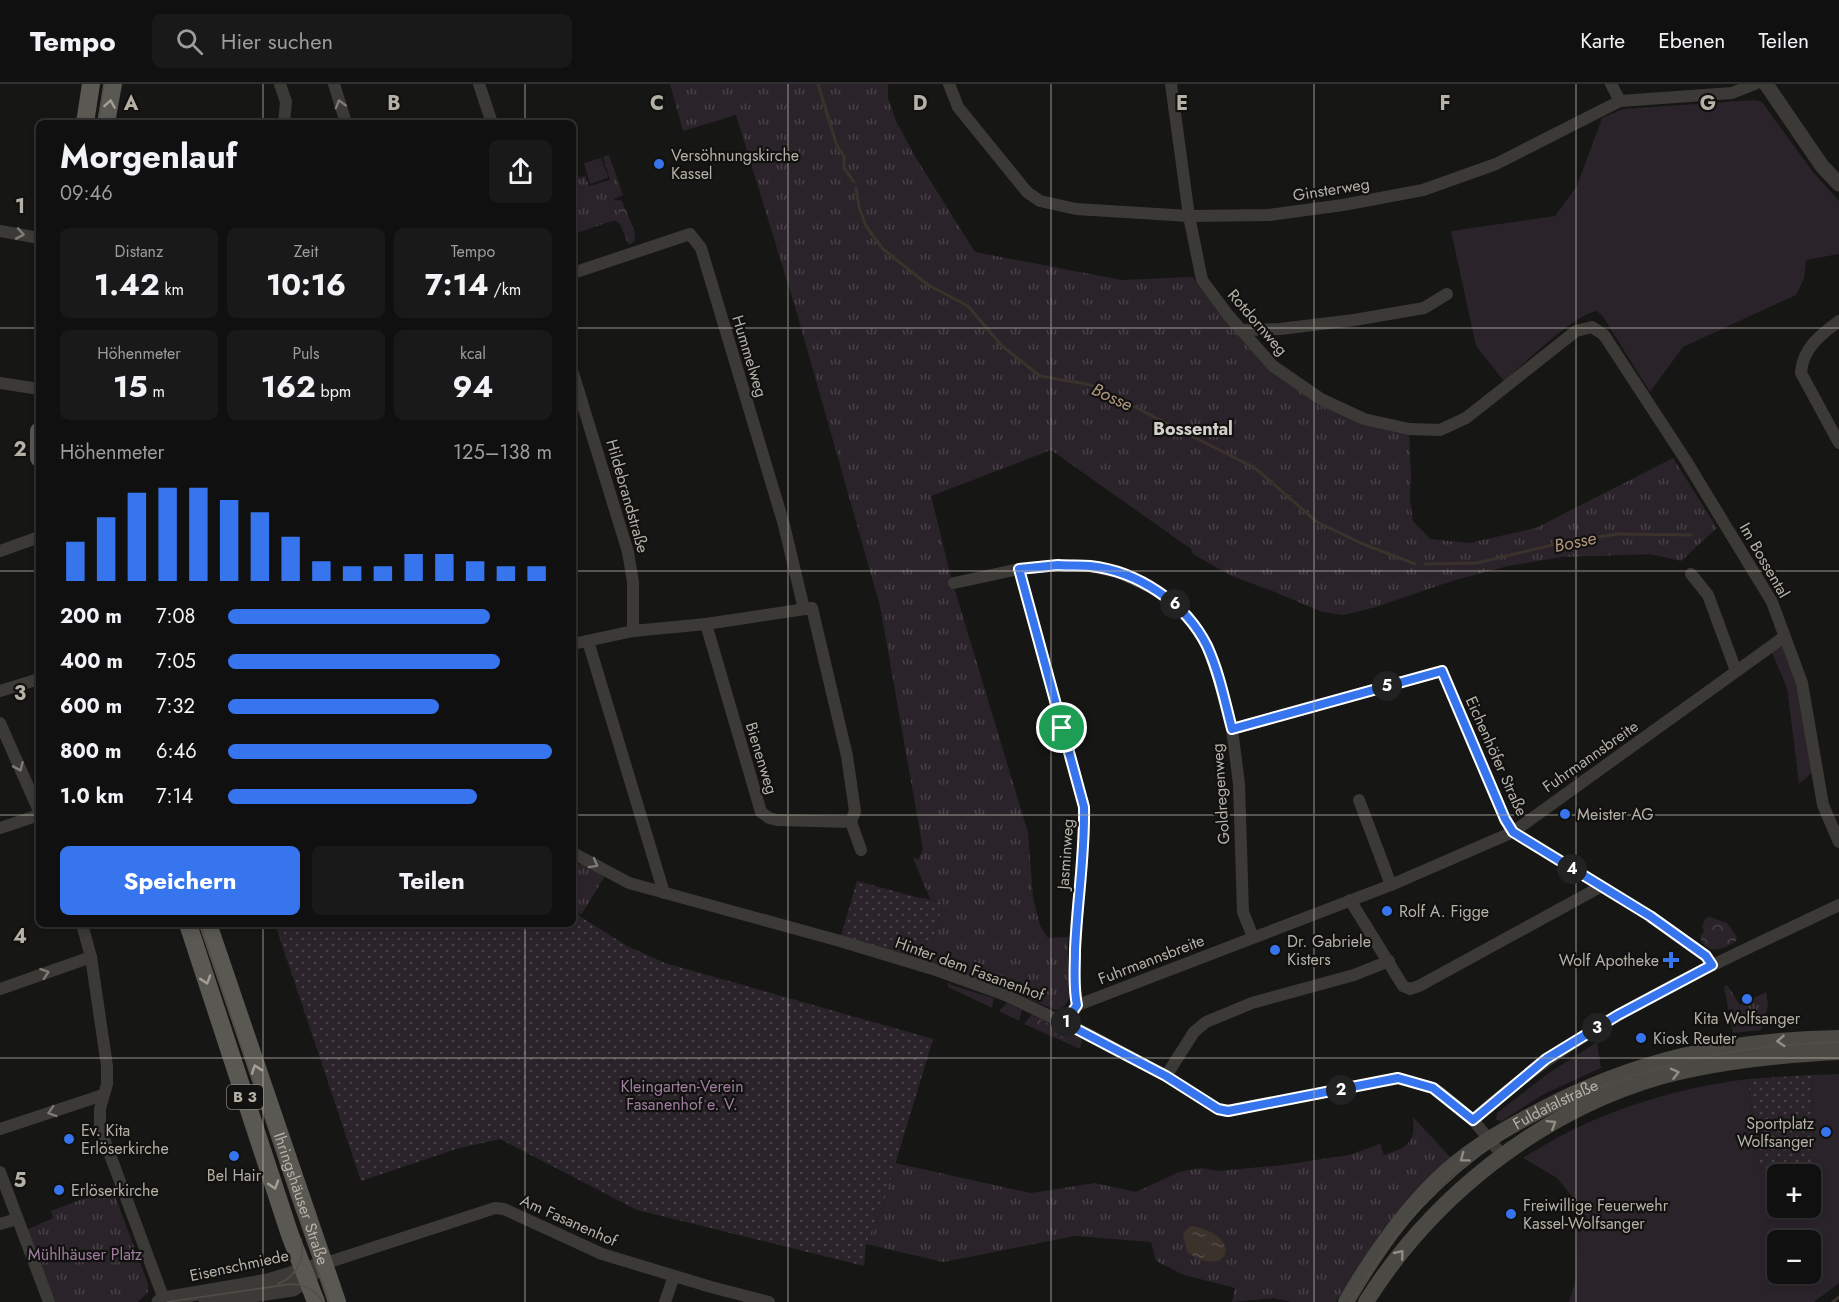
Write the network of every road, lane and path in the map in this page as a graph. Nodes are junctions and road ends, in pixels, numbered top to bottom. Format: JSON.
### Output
{"nodes":[{"id":1,"x":91,"y":84,"type":"edge"},
{"id":2,"x":113,"y":84,"type":"edge"},
{"id":3,"x":280,"y":84,"type":"edge"},
{"id":4,"x":334,"y":84,"type":"edge"},
{"id":5,"x":480,"y":84,"type":"edge"},
{"id":6,"x":949,"y":84,"type":"edge"},
{"id":7,"x":1171,"y":84,"type":"edge"},
{"id":8,"x":1611,"y":84,"type":"edge"},
{"id":9,"x":1755,"y":84,"type":"edge"},
{"id":10,"x":1766,"y":84,"type":"edge"},
{"id":11,"x":1620,"y":101,"type":"junction"},
{"id":12,"x":85,"y":120,"type":"edge"},
{"id":13,"x":107,"y":120,"type":"edge"},
{"id":14,"x":284,"y":120,"type":"edge"},
{"id":15,"x":345,"y":120,"type":"edge"},
{"id":16,"x":491,"y":120,"type":"edge"},
{"id":17,"x":1839,"y":184,"type":"edge"},
{"id":18,"x":1189,"y":216,"type":"junction"},
{"id":19,"x":0,"y":231,"type":"edge"},
{"id":20,"x":36,"y":237,"type":"edge"},
{"id":21,"x":576,"y":272,"type":"edge"},
{"id":22,"x":1447,"y":294,"type":"dead end"},
{"id":23,"x":1839,"y":321,"type":"edge"},
{"id":24,"x":1592,"y":327,"type":"joint"},
{"id":25,"x":1240,"y":330,"type":"junction"},
{"id":26,"x":0,"y":383,"type":"edge"},
{"id":27,"x":576,"y":383,"type":"edge"},
{"id":28,"x":36,"y":389,"type":"edge"},
{"id":29,"x":1839,"y":443,"type":"edge"},
{"id":30,"x":36,"y":538,"type":"edge"},
{"id":31,"x":0,"y":551,"type":"edge"},
{"id":32,"x":1019,"y":569,"type":"junction"},
{"id":33,"x":1691,"y":574,"type":"dead end"},
{"id":34,"x":954,"y":583,"type":"dead end"},
{"id":35,"x":808,"y":608,"type":"junction"},
{"id":36,"x":706,"y":624,"type":"junction"},
{"id":37,"x":633,"y":632,"type":"junction"},
{"id":38,"x":1784,"y":637,"type":"junction"},
{"id":39,"x":588,"y":641,"type":"junction"},
{"id":40,"x":576,"y":643,"type":"edge"},
{"id":41,"x":1736,"y":671,"type":"junction"},
{"id":42,"x":36,"y":680,"type":"edge"},
{"id":43,"x":0,"y":691,"type":"edge"},
{"id":44,"x":0,"y":723,"type":"edge"},
{"id":45,"x":1232,"y":729,"type":"junction"},
{"id":46,"x":1359,"y":800,"type":"dead end"},
{"id":47,"x":36,"y":806,"type":"edge"},
{"id":48,"x":36,"y":814,"type":"edge"},
{"id":49,"x":851,"y":822,"type":"junction"},
{"id":50,"x":0,"y":828,"type":"edge"},
{"id":51,"x":1513,"y":832,"type":"junction"},
{"id":52,"x":1839,"y":842,"type":"edge"},
{"id":53,"x":861,"y":850,"type":"dead end"},
{"id":54,"x":576,"y":855,"type":"edge"},
{"id":55,"x":1391,"y":885,"type":"junction"},
{"id":56,"x":1600,"y":886,"type":"junction"},
{"id":57,"x":664,"y":893,"type":"junction"},
{"id":58,"x":1350,"y":900,"type":"junction"},
{"id":59,"x":1839,"y":905,"type":"edge"},
{"id":60,"x":83,"y":927,"type":"edge"},
{"id":61,"x":189,"y":927,"type":"edge"},
{"id":62,"x":209,"y":927,"type":"edge"},
{"id":63,"x":1253,"y":937,"type":"junction"},
{"id":64,"x":91,"y":957,"type":"junction"},
{"id":65,"x":1389,"y":962,"type":"junction"},
{"id":66,"x":1712,"y":965,"type":"junction"},
{"id":67,"x":0,"y":989,"type":"edge"},
{"id":68,"x":1077,"y":1005,"type":"junction"},
{"id":69,"x":1065,"y":1023,"type":"junction"},
{"id":70,"x":1839,"y":1038,"type":"edge"},
{"id":71,"x":1839,"y":1052,"type":"edge"},
{"id":72,"x":1166,"y":1076,"type":"junction"},
{"id":73,"x":103,"y":1095,"type":"junction"},
{"id":74,"x":1473,"y":1120,"type":"junction"},
{"id":75,"x":0,"y":1129,"type":"edge"},
{"id":76,"x":1489,"y":1139,"type":"junction"},
{"id":77,"x":1503,"y":1156,"type":"junction"},
{"id":78,"x":0,"y":1172,"type":"edge"},
{"id":79,"x":17,"y":1219,"type":"junction"},
{"id":80,"x":0,"y":1224,"type":"edge"},
{"id":81,"x":323,"y":1263,"type":"junction"},
{"id":82,"x":674,"y":1276,"type":"junction"},
{"id":83,"x":301,"y":1280,"type":"junction"},
{"id":84,"x":162,"y":1301,"type":"edge"},
{"id":85,"x":315,"y":1301,"type":"edge"},
{"id":86,"x":49,"y":1302,"type":"edge"},
{"id":87,"x":206,"y":1302,"type":"edge"},
{"id":88,"x":337,"y":1302,"type":"edge"},
{"id":89,"x":665,"y":1302,"type":"edge"},
{"id":90,"x":769,"y":1302,"type":"edge"},
{"id":91,"x":1346,"y":1302,"type":"edge"},
{"id":92,"x":1366,"y":1302,"type":"edge"}],
"edges":[{"from":1,"to":12,"type":"main road"},
{"from":13,"to":2,"type":"main road","one_way":true},
{"from":3,"to":14,"type":"street"},
{"from":15,"to":4,"type":"street","one_way":true},
{"from":5,"to":16,"type":"street"},
{"from":6,"to":18,"type":"street","name":"Ginsterweg"},
{"from":7,"to":18,"type":"street","name":"Rotdornweg"},
{"from":8,"to":11,"type":"street"},
{"from":9,"to":11,"type":"street","name":"Ginsterweg"},
{"from":10,"to":17,"type":"street"},
{"from":11,"to":18,"type":"street","name":"Ginsterweg"},
{"from":18,"to":25,"type":"street","name":"Rotdornweg"},
{"from":19,"to":20,"type":"street","one_way":true},
{"from":21,"to":35,"type":"street","name":"Hummelweg"},
{"from":22,"to":25,"type":"street"},
{"from":23,"to":29,"type":"street"},
{"from":24,"to":25,"type":"street","name":"Rotdornweg"},
{"from":24,"to":38,"type":"street","name":"Im Bossental"},
{"from":26,"to":28,"type":"street"},
{"from":27,"to":37,"type":"street","name":"Hildebrandstraße"},
{"from":30,"to":31,"type":"street"},
{"from":32,"to":34,"type":"street","name":"Goldregenweg"},
{"from":32,"to":45,"type":"street","name":"Goldregenweg"},
{"from":32,"to":68,"type":"street","name":"Jasminweg"},
{"from":33,"to":41,"type":"street"},
{"from":35,"to":36,"type":"street"},
{"from":35,"to":49,"type":"street"},
{"from":36,"to":37,"type":"street"},
{"from":36,"to":49,"type":"street","name":"Bienenweg"},
{"from":37,"to":39,"type":"street"},
{"from":38,"to":41,"type":"street","name":"Fuhrmannsbreite"},
{"from":38,"to":52,"type":"street","name":"Im Bossental"},
{"from":39,"to":40,"type":"street"},
{"from":39,"to":57,"type":"street"},
{"from":41,"to":51,"type":"street","name":"Fuhrmannsbreite"},
{"from":42,"to":43,"type":"street"},
{"from":44,"to":47,"type":"street","one_way":true},
{"from":45,"to":51,"type":"street","name":"Eichenhöfer Straße"},
{"from":45,"to":63,"type":"street","name":"Goldregenweg"},
{"from":46,"to":55,"type":"street"},
{"from":48,"to":50,"type":"street"},
{"from":49,"to":53,"type":"street"},
{"from":51,"to":55,"type":"street","name":"Fuhrmannsbreite"},
{"from":51,"to":56,"type":"street","name":"Eichenhöfer Straße"},
{"from":54,"to":57,"type":"street","name":"Hinter dem Fasanenhof","one_way":true},
{"from":55,"to":58,"type":"street","name":"Fuhrmannsbreite"},
{"from":56,"to":65,"type":"street"},
{"from":56,"to":66,"type":"street","name":"Eichenhöfer Straße"},
{"from":57,"to":69,"type":"street","name":"Hinter dem Fasanenhof"},
{"from":58,"to":63,"type":"street","name":"Fuhrmannsbreite"},
{"from":58,"to":65,"type":"street"},
{"from":59,"to":66,"type":"street"},
{"from":60,"to":64,"type":"street"},
{"from":61,"to":83,"type":"main road","name":"Ihringshäuser Straße","number":"B 3","one_way":true},
{"from":81,"to":62,"type":"main road","name":"Ihringshäuser Straße","number":"B 3","one_way":true},
{"from":63,"to":68,"type":"street","name":"Fuhrmannsbreite"},
{"from":67,"to":64,"type":"street","one_way":true},
{"from":64,"to":73,"type":"street"},
{"from":65,"to":72,"type":"street"},
{"from":66,"to":74,"type":"street"},
{"from":68,"to":69,"type":"street"},
{"from":69,"to":72,"type":"street","name":"Hinter dem Fasanenhof"},
{"from":70,"to":76,"type":"main road","name":"Fuldatalstraße","one_way":true},
{"from":77,"to":71,"type":"main road","name":"Fuldatalstraße","one_way":true},
{"from":72,"to":74,"type":"street","name":"Hinter dem Fasanenhof"},
{"from":73,"to":75,"type":"street","one_way":true},
{"from":73,"to":84,"type":"street"},
{"from":74,"to":76,"type":"street","name":"Hinter dem Fasanenhof"},
{"from":76,"to":77,"type":"street","name":"Hinter dem Fasanenhof"},
{"from":76,"to":91,"type":"main road","name":"Fuldatalstraße","one_way":true},
{"from":92,"to":77,"type":"main road","name":"Fuldatalstraße","one_way":true},
{"from":78,"to":79,"type":"street"},
{"from":79,"to":80,"type":"street"},
{"from":79,"to":86,"type":"street"},
{"from":81,"to":82,"type":"street","name":"Am Fasanenhof"},
{"from":81,"to":83,"type":"street","name":"Eisenschmiede"},
{"from":81,"to":88,"type":"main road","name":"Ihringshäuser Straße","number":"B 3"},
{"from":82,"to":89,"type":"street"},
{"from":82,"to":90,"type":"street","name":"Am Fasanenhof"},
{"from":83,"to":84,"type":"street","name":"Eisenschmiede"},
{"from":83,"to":85,"type":"main road","name":"Ihringshäuser Straße","number":"B 3"},
{"from":83,"to":87,"type":"street","name":"Eisenschmiede"}]}
